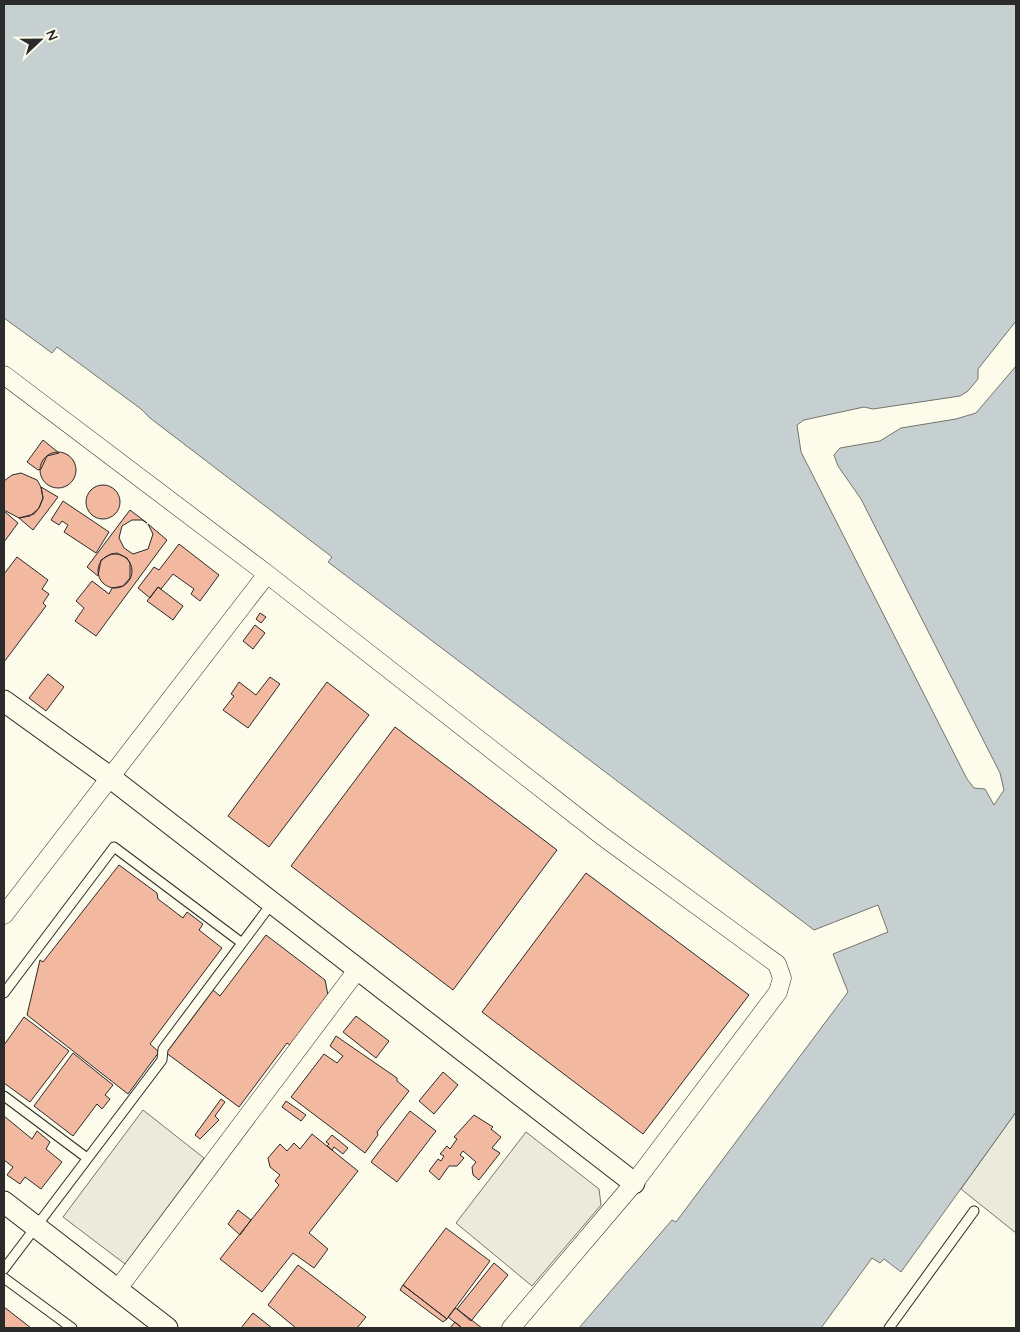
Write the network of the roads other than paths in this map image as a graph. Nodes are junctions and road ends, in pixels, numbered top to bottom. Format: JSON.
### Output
{"nodes":[{"id":1,"x":4,"y":375,"type":"edge"},
{"id":2,"x":267,"y":574,"type":"junction"},
{"id":3,"x":4,"y":701,"type":"edge"},
{"id":4,"x":112,"y":778,"type":"junction"},
{"id":5,"x":272,"y":902,"type":"junction"},
{"id":6,"x":4,"y":915,"type":"edge"},
{"id":7,"x":242,"y":943,"type":"junction"},
{"id":8,"x":358,"y":969,"type":"junction"},
{"id":9,"x":4,"y":993,"type":"edge"},
{"id":10,"x":4,"y":1096,"type":"edge"},
{"id":11,"x":87,"y":1158,"type":"junction"},
{"id":12,"x":634,"y":1183,"type":"junction"},
{"id":13,"x":4,"y":1202,"type":"edge"},
{"id":14,"x":974,"y":1211,"type":"dead end"},
{"id":15,"x":35,"y":1226,"type":"junction"},
{"id":16,"x":4,"y":1269,"type":"edge"},
{"id":17,"x":4,"y":1278,"type":"edge"},
{"id":18,"x":117,"y":1290,"type":"junction"},
{"id":19,"x":72,"y":1328,"type":"edge"},
{"id":20,"x":167,"y":1328,"type":"edge"},
{"id":21,"x":512,"y":1328,"type":"edge"},
{"id":22,"x":889,"y":1328,"type":"edge"}],
"edges":[{"from":1,"to":2,"type":"street"},
{"from":2,"to":4,"type":"street"},
{"from":2,"to":12,"type":"street"},
{"from":3,"to":4,"type":"street"},
{"from":4,"to":5,"type":"street"},
{"from":4,"to":6,"type":"street"},
{"from":5,"to":7,"type":"lane"},
{"from":5,"to":8,"type":"street"},
{"from":7,"to":9,"type":"lane"},
{"from":7,"to":11,"type":"lane"},
{"from":8,"to":12,"type":"street"},
{"from":8,"to":18,"type":"street"},
{"from":10,"to":11,"type":"lane"},
{"from":11,"to":15,"type":"lane"},
{"from":12,"to":21,"type":"street"},
{"from":13,"to":15,"type":"street"},
{"from":14,"to":22,"type":"lane"},
{"from":15,"to":16,"type":"lane"},
{"from":15,"to":18,"type":"street"},
{"from":17,"to":19,"type":"lane"},
{"from":18,"to":20,"type":"street"}]}
